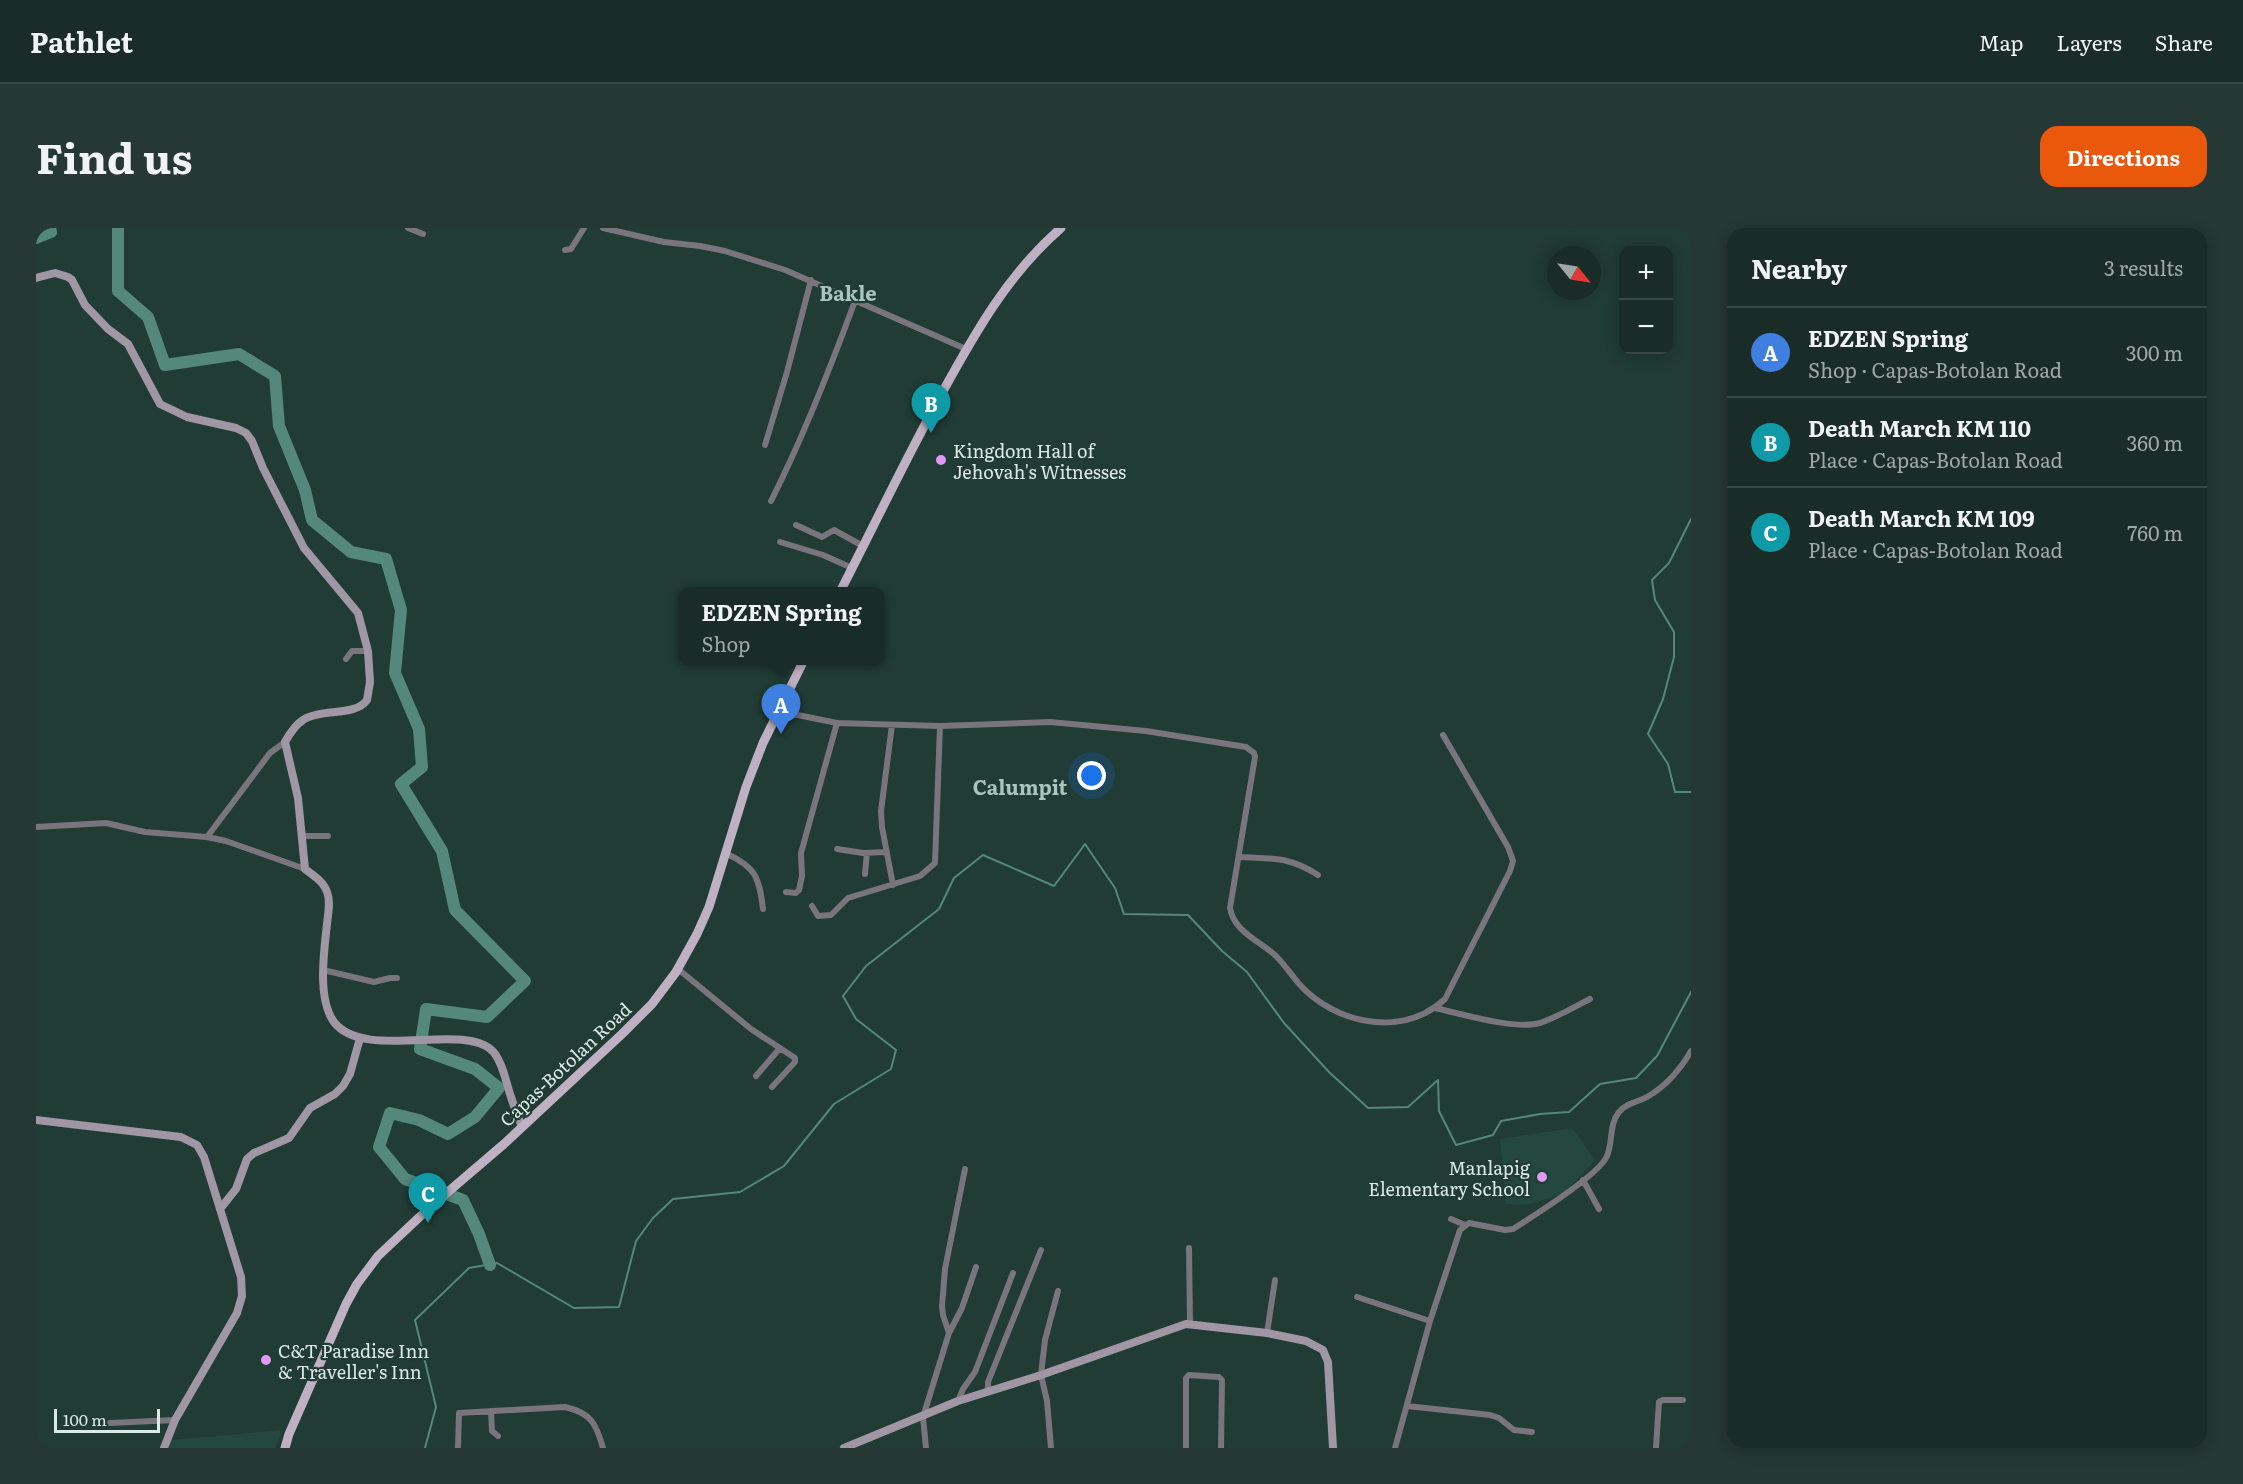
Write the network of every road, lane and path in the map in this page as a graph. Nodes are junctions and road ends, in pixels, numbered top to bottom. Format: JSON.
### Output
{"nodes":[{"id":1,"x":408,"y":228,"type":"edge"},
{"id":2,"x":584,"y":228,"type":"edge"},
{"id":3,"x":603,"y":228,"type":"edge"},
{"id":4,"x":1061,"y":228,"type":"edge"},
{"id":5,"x":423,"y":234,"type":"dead end"},
{"id":6,"x":565,"y":250,"type":"dead end"},
{"id":7,"x":36,"y":278,"type":"edge"},
{"id":8,"x":811,"y":280,"type":"junction"},
{"id":9,"x":855,"y":301,"type":"junction"},
{"id":10,"x":966,"y":349,"type":"junction"},
{"id":11,"x":765,"y":445,"type":"dead end"},
{"id":12,"x":771,"y":501,"type":"dead end"},
{"id":13,"x":796,"y":525,"type":"dead end"},
{"id":14,"x":780,"y":542,"type":"dead end"},
{"id":15,"x":864,"y":546,"type":"junction"},
{"id":16,"x":852,"y":568,"type":"junction"},
{"id":17,"x":842,"y":587,"type":"edge"},
{"id":18,"x":368,"y":651,"type":"junction"},
{"id":19,"x":346,"y":658,"type":"dead end"},
{"id":20,"x":801,"y":665,"type":"edge"},
{"id":21,"x":778,"y":711,"type":"junction"},
{"id":22,"x":837,"y":723,"type":"junction"},
{"id":23,"x":892,"y":725,"type":"junction"},
{"id":24,"x":940,"y":726,"type":"junction"},
{"id":25,"x":1443,"y":735,"type":"dead end"},
{"id":26,"x":285,"y":742,"type":"junction"},
{"id":27,"x":36,"y":827,"type":"edge"},
{"id":28,"x":301,"y":836,"type":"junction"},
{"id":29,"x":328,"y":836,"type":"dead end"},
{"id":30,"x":207,"y":837,"type":"junction"},
{"id":31,"x":837,"y":849,"type":"dead end"},
{"id":32,"x":886,"y":852,"type":"junction"},
{"id":33,"x":725,"y":853,"type":"junction"},
{"id":34,"x":867,"y":853,"type":"junction"},
{"id":35,"x":1240,"y":857,"type":"junction"},
{"id":36,"x":305,"y":869,"type":"junction"},
{"id":37,"x":865,"y":874,"type":"dead end"},
{"id":38,"x":1318,"y":875,"type":"dead end"},
{"id":39,"x":893,"y":885,"type":"junction"},
{"id":40,"x":786,"y":892,"type":"dead end"},
{"id":41,"x":812,"y":906,"type":"dead end"},
{"id":42,"x":763,"y":909,"type":"dead end"},
{"id":43,"x":678,"y":969,"type":"junction"},
{"id":44,"x":323,"y":970,"type":"junction"},
{"id":45,"x":397,"y":978,"type":"dead end"},
{"id":46,"x":1590,"y":999,"type":"dead end"},
{"id":47,"x":1435,"y":1008,"type":"junction"},
{"id":48,"x":360,"y":1038,"type":"junction"},
{"id":49,"x":780,"y":1048,"type":"junction"},
{"id":50,"x":1690,"y":1053,"type":"edge"},
{"id":51,"x":1688,"y":1064,"type":"edge"},
{"id":52,"x":756,"y":1077,"type":"dead end"},
{"id":53,"x":772,"y":1087,"type":"dead end"},
{"id":54,"x":36,"y":1120,"type":"edge"},
{"id":55,"x":522,"y":1127,"type":"junction"},
{"id":56,"x":965,"y":1169,"type":"dead end"},
{"id":57,"x":1583,"y":1180,"type":"junction"},
{"id":58,"x":220,"y":1209,"type":"junction"},
{"id":59,"x":1599,"y":1209,"type":"dead end"},
{"id":60,"x":1451,"y":1219,"type":"dead end"},
{"id":61,"x":1465,"y":1224,"type":"junction"},
{"id":62,"x":1189,"y":1248,"type":"dead end"},
{"id":63,"x":1041,"y":1250,"type":"dead end"},
{"id":64,"x":975,"y":1267,"type":"dead end"},
{"id":65,"x":1013,"y":1273,"type":"dead end"},
{"id":66,"x":1275,"y":1280,"type":"dead end"},
{"id":67,"x":1058,"y":1291,"type":"dead end"},
{"id":68,"x":1357,"y":1297,"type":"dead end"},
{"id":69,"x":1430,"y":1321,"type":"junction"},
{"id":70,"x":1190,"y":1323,"type":"junction"},
{"id":71,"x":950,"y":1333,"type":"junction"},
{"id":72,"x":1267,"y":1333,"type":"junction"},
{"id":73,"x":1041,"y":1375,"type":"junction"},
{"id":74,"x":988,"y":1391,"type":"junction"},
{"id":75,"x":1683,"y":1400,"type":"dead end"},
{"id":76,"x":958,"y":1401,"type":"junction"},
{"id":77,"x":1407,"y":1406,"type":"junction"},
{"id":78,"x":491,"y":1411,"type":"junction"},
{"id":79,"x":923,"y":1417,"type":"junction"},
{"id":80,"x":175,"y":1420,"type":"junction"},
{"id":81,"x":110,"y":1423,"type":"dead end"},
{"id":82,"x":1532,"y":1432,"type":"dead end"},
{"id":83,"x":498,"y":1436,"type":"dead end"},
{"id":84,"x":164,"y":1448,"type":"edge"},
{"id":85,"x":285,"y":1448,"type":"edge"},
{"id":86,"x":458,"y":1448,"type":"edge"},
{"id":87,"x":603,"y":1448,"type":"edge"},
{"id":88,"x":844,"y":1448,"type":"edge"},
{"id":89,"x":926,"y":1448,"type":"edge"},
{"id":90,"x":1051,"y":1448,"type":"edge"},
{"id":91,"x":1186,"y":1448,"type":"edge"},
{"id":92,"x":1221,"y":1448,"type":"edge"},
{"id":93,"x":1333,"y":1448,"type":"edge"},
{"id":94,"x":1395,"y":1448,"type":"edge"},
{"id":95,"x":1656,"y":1448,"type":"edge"}],
"edges":[{"from":1,"to":5,"type":"street"},
{"from":2,"to":6,"type":"street"},
{"from":3,"to":8,"type":"street"},
{"from":4,"to":10,"type":"main road"},
{"from":7,"to":18,"type":"street"},
{"from":8,"to":9,"type":"street"},
{"from":8,"to":11,"type":"street"},
{"from":9,"to":10,"type":"street"},
{"from":9,"to":12,"type":"street"},
{"from":10,"to":15,"type":"main road"},
{"from":13,"to":15,"type":"street"},
{"from":14,"to":16,"type":"street"},
{"from":15,"to":16,"type":"main road"},
{"from":16,"to":17,"type":"main road"},
{"from":18,"to":19,"type":"street"},
{"from":18,"to":26,"type":"street"},
{"from":20,"to":21,"type":"main road","name":"Capas-Botolan Road"},
{"from":21,"to":22,"type":"street"},
{"from":21,"to":33,"type":"main road","name":"Capas-Botolan Road"},
{"from":22,"to":23,"type":"street"},
{"from":22,"to":40,"type":"street"},
{"from":23,"to":24,"type":"street"},
{"from":23,"to":32,"type":"street"},
{"from":24,"to":35,"type":"street"},
{"from":24,"to":39,"type":"street"},
{"from":25,"to":47,"type":"street"},
{"from":26,"to":28,"type":"street"},
{"from":26,"to":30,"type":"street"},
{"from":27,"to":30,"type":"street"},
{"from":28,"to":29,"type":"street"},
{"from":28,"to":36,"type":"street"},
{"from":30,"to":36,"type":"street"},
{"from":31,"to":34,"type":"street"},
{"from":32,"to":34,"type":"street"},
{"from":32,"to":39,"type":"street"},
{"from":33,"to":42,"type":"street"},
{"from":33,"to":43,"type":"main road","name":"Capas-Botolan Road"},
{"from":34,"to":37,"type":"street"},
{"from":35,"to":38,"type":"street"},
{"from":35,"to":47,"type":"street"},
{"from":36,"to":44,"type":"street"},
{"from":39,"to":41,"type":"street"},
{"from":43,"to":49,"type":"street"},
{"from":43,"to":55,"type":"main road","name":"Capas-Botolan Road"},
{"from":44,"to":45,"type":"street"},
{"from":44,"to":48,"type":"street"},
{"from":46,"to":47,"type":"street"},
{"from":48,"to":55,"type":"street"},
{"from":48,"to":58,"type":"street"},
{"from":49,"to":52,"type":"street"},
{"from":49,"to":53,"type":"street"},
{"from":50,"to":51,"type":"street"},
{"from":51,"to":57,"type":"street"},
{"from":54,"to":58,"type":"street"},
{"from":55,"to":85,"type":"main road","name":"Capas-Botolan Road"},
{"from":56,"to":71,"type":"street"},
{"from":57,"to":59,"type":"street"},
{"from":57,"to":61,"type":"street"},
{"from":58,"to":80,"type":"street"},
{"from":60,"to":61,"type":"street"},
{"from":61,"to":69,"type":"street"},
{"from":62,"to":70,"type":"street"},
{"from":63,"to":74,"type":"street"},
{"from":64,"to":71,"type":"street"},
{"from":65,"to":76,"type":"street"},
{"from":66,"to":72,"type":"street"},
{"from":67,"to":73,"type":"street"},
{"from":68,"to":69,"type":"street"},
{"from":69,"to":77,"type":"street"},
{"from":70,"to":72,"type":"street"},
{"from":70,"to":73,"type":"street"},
{"from":71,"to":79,"type":"street"},
{"from":72,"to":93,"type":"street"},
{"from":73,"to":74,"type":"street"},
{"from":73,"to":90,"type":"street"},
{"from":74,"to":76,"type":"street"},
{"from":75,"to":95,"type":"street"},
{"from":76,"to":79,"type":"street"},
{"from":77,"to":82,"type":"street"},
{"from":77,"to":94,"type":"street"},
{"from":78,"to":83,"type":"street"},
{"from":78,"to":86,"type":"street"},
{"from":78,"to":87,"type":"street"},
{"from":79,"to":88,"type":"street"},
{"from":79,"to":89,"type":"street"},
{"from":80,"to":81,"type":"street"},
{"from":80,"to":84,"type":"street"},
{"from":91,"to":92,"type":"street"}]}
